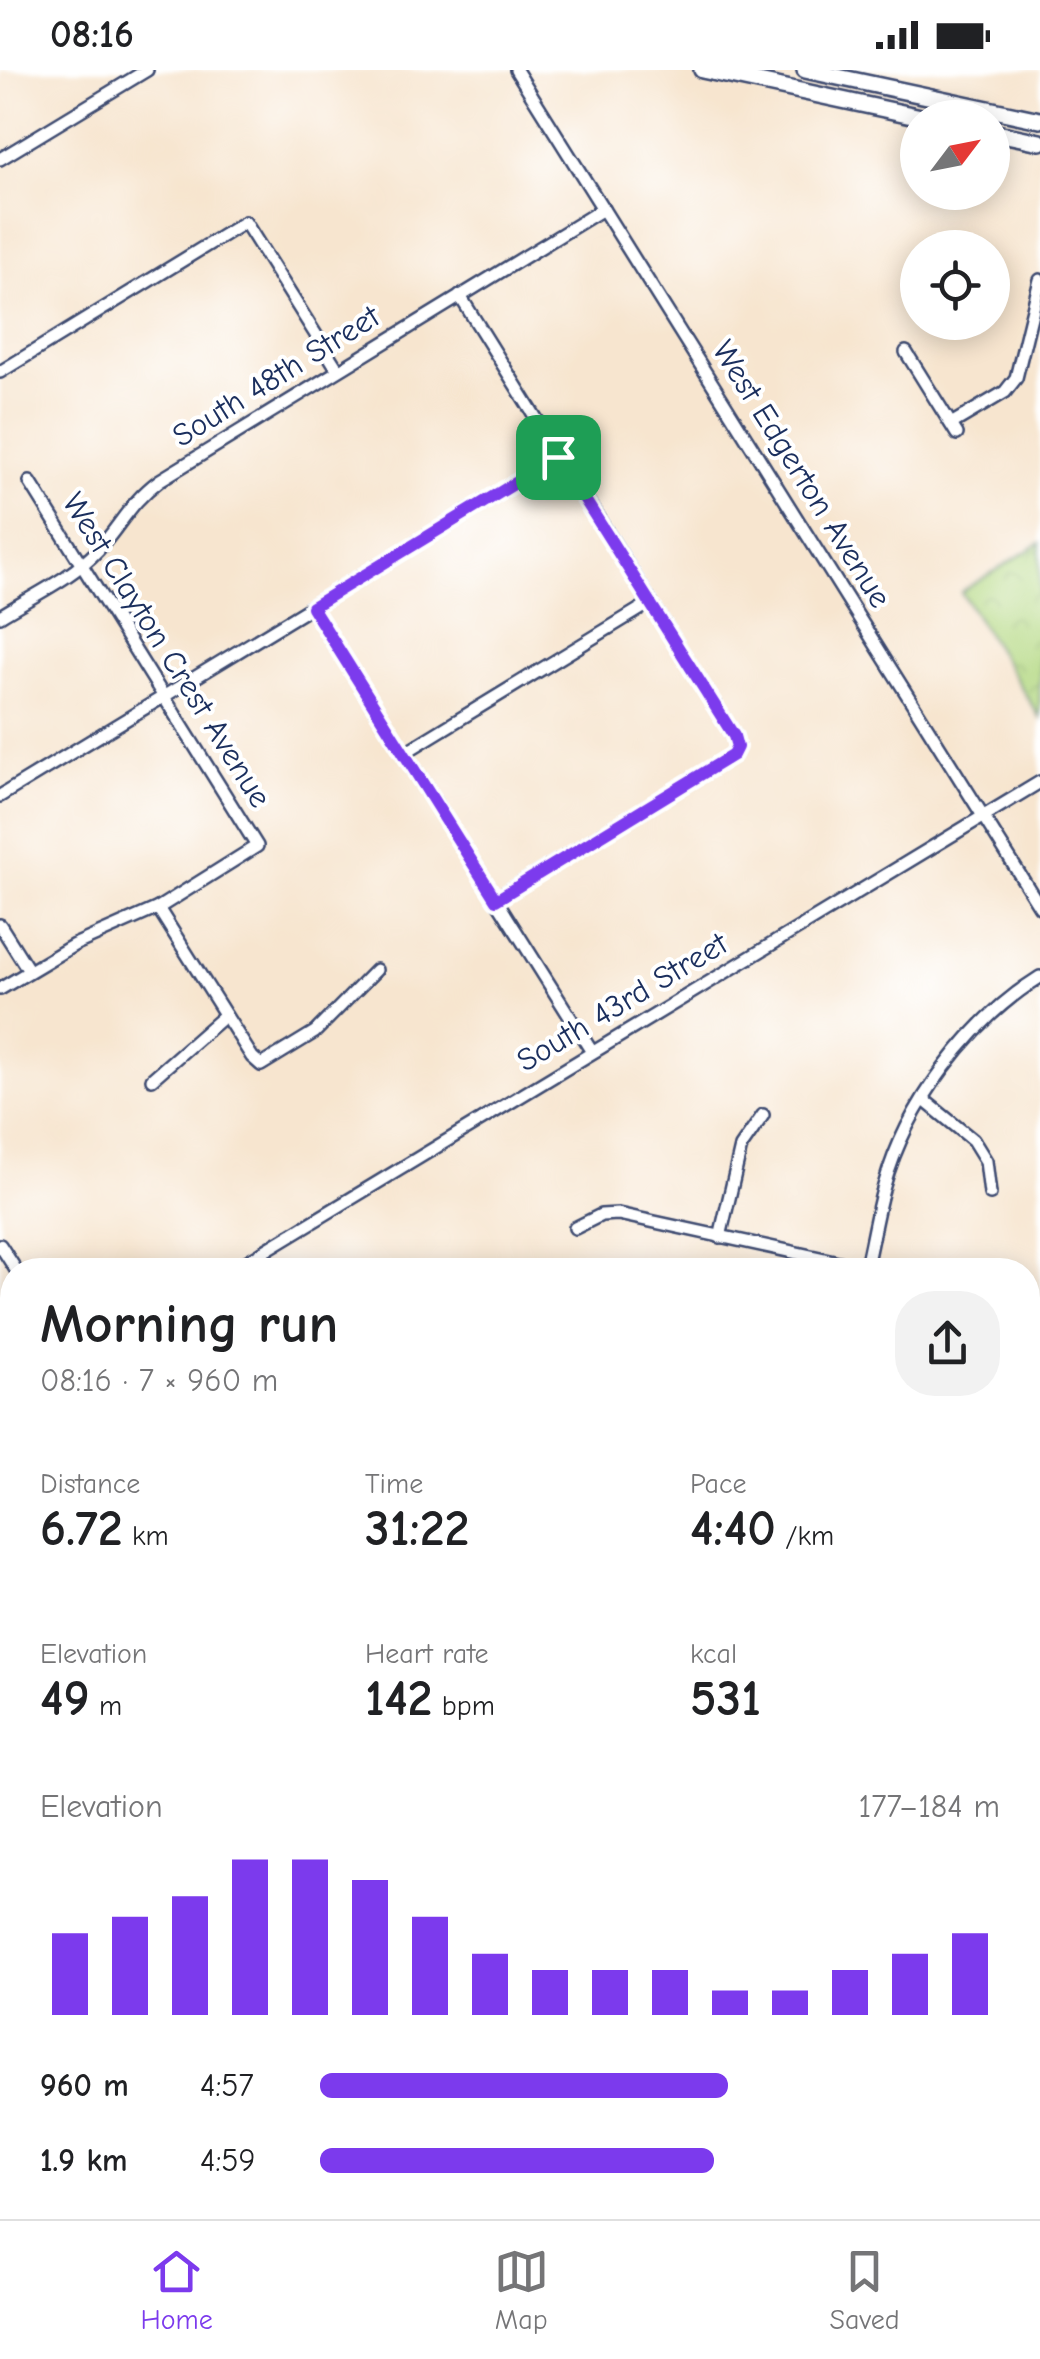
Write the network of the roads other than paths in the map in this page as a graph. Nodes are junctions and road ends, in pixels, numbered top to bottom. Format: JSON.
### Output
{"nodes":[{"id":1,"x":147,"y":70,"type":"edge"},
{"id":2,"x":516,"y":70,"type":"edge"},
{"id":3,"x":702,"y":70,"type":"edge"},
{"id":4,"x":805,"y":70,"type":"edge"},
{"id":5,"x":775,"y":78,"type":"edge"},
{"id":6,"x":900,"y":111,"type":"edge"},
{"id":7,"x":1040,"y":120,"type":"edge"},
{"id":8,"x":1010,"y":136,"type":"edge"},
{"id":9,"x":1040,"y":142,"type":"edge"},
{"id":10,"x":0,"y":159,"type":"edge"},
{"id":11,"x":604,"y":209,"type":"junction"},
{"id":12,"x":1040,"y":280,"type":"edge"},
{"id":13,"x":460,"y":296,"type":"junction"},
{"id":14,"x":906,"y":352,"type":"dead end"},
{"id":15,"x":338,"y":370,"type":"junction"},
{"id":16,"x":0,"y":372,"type":"edge"},
{"id":17,"x":558,"y":457,"type":"junction"},
{"id":18,"x":30,"y":482,"type":"dead end"},
{"id":19,"x":80,"y":566,"type":"junction"},
{"id":20,"x":650,"y":603,"type":"junction"},
{"id":21,"x":312,"y":607,"type":"junction"},
{"id":22,"x":0,"y":616,"type":"edge"},
{"id":23,"x":164,"y":696,"type":"junction"},
{"id":24,"x":404,"y":754,"type":"junction"},
{"id":25,"x":1040,"y":782,"type":"edge"},
{"id":26,"x":0,"y":796,"type":"edge"},
{"id":27,"x":983,"y":816,"type":"junction"},
{"id":28,"x":496,"y":900,"type":"junction"},
{"id":29,"x":1040,"y":907,"type":"edge"},
{"id":30,"x":158,"y":908,"type":"junction"},
{"id":31,"x":0,"y":925,"type":"edge"},
{"id":32,"x":376,"y":970,"type":"dead end"},
{"id":33,"x":28,"y":971,"type":"junction"},
{"id":34,"x":1040,"y":977,"type":"edge"},
{"id":35,"x":0,"y":989,"type":"edge"},
{"id":36,"x":225,"y":1015,"type":"junction"},
{"id":37,"x":592,"y":1052,"type":"junction"},
{"id":38,"x":152,"y":1079,"type":"dead end"},
{"id":39,"x":924,"y":1100,"type":"junction"},
{"id":40,"x":764,"y":1115,"type":"dead end"},
{"id":41,"x":990,"y":1194,"type":"dead end"},
{"id":42,"x":575,"y":1228,"type":"dead end"},
{"id":43,"x":720,"y":1236,"type":"junction"},
{"id":44,"x":253,"y":1258,"type":"edge"},
{"id":45,"x":817,"y":1258,"type":"edge"},
{"id":46,"x":868,"y":1258,"type":"edge"}],
"edges":[{"from":1,"to":10,"type":"street"},
{"from":2,"to":11,"type":"street","name":"West Edgerton Avenue"},
{"from":3,"to":5,"type":"main road"},
{"from":4,"to":7,"type":"main road"},
{"from":5,"to":6,"type":"main road"},
{"from":8,"to":9,"type":"main road"},
{"from":11,"to":13,"type":"street","name":"South 48th Street"},
{"from":11,"to":27,"type":"street","name":"West Edgerton Avenue"},
{"from":12,"to":14,"type":"street"},
{"from":13,"to":15,"type":"street","name":"South 48th Street"},
{"from":13,"to":17,"type":"street"},
{"from":15,"to":16,"type":"street"},
{"from":15,"to":19,"type":"street","name":"South 48th Street"},
{"from":17,"to":20,"type":"street"},
{"from":17,"to":21,"type":"street"},
{"from":18,"to":19,"type":"street","name":"West Clayton Crest Avenue"},
{"from":19,"to":22,"type":"street","name":"South 48th Street"},
{"from":19,"to":23,"type":"street","name":"West Clayton Crest Avenue"},
{"from":20,"to":24,"type":"street"},
{"from":20,"to":28,"type":"street"},
{"from":21,"to":23,"type":"street"},
{"from":21,"to":24,"type":"street"},
{"from":23,"to":26,"type":"street"},
{"from":23,"to":30,"type":"street","name":"West Clayton Crest Avenue"},
{"from":24,"to":28,"type":"street"},
{"from":25,"to":27,"type":"street","name":"South 43rd Street"},
{"from":27,"to":29,"type":"street","name":"West Edgerton Avenue"},
{"from":27,"to":37,"type":"street","name":"South 43rd Street"},
{"from":28,"to":37,"type":"street"},
{"from":30,"to":33,"type":"street"},
{"from":30,"to":36,"type":"street"},
{"from":31,"to":33,"type":"street"},
{"from":32,"to":36,"type":"street"},
{"from":33,"to":35,"type":"street"},
{"from":34,"to":39,"type":"street"},
{"from":36,"to":38,"type":"street"},
{"from":37,"to":44,"type":"street","name":"South 43rd Street"},
{"from":39,"to":41,"type":"street"},
{"from":39,"to":46,"type":"street"},
{"from":40,"to":43,"type":"street"},
{"from":42,"to":43,"type":"street"},
{"from":43,"to":45,"type":"street"}]}
